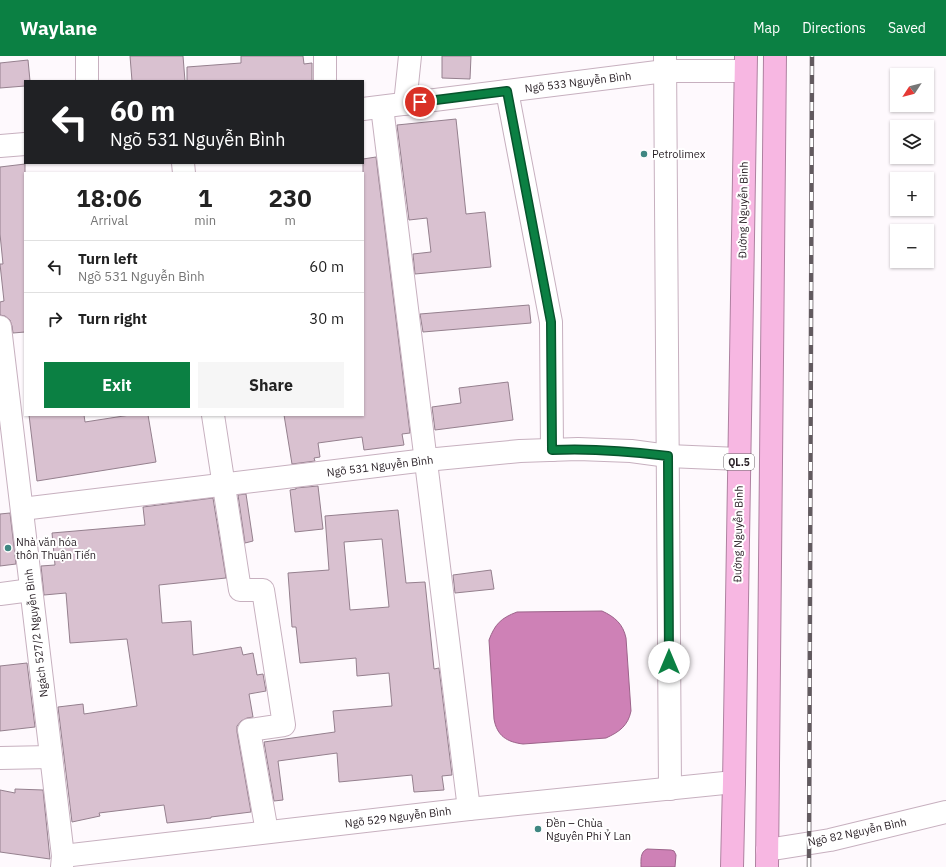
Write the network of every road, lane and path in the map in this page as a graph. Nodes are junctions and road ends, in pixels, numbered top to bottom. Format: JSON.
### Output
{"nodes":[{"id":1,"x":87,"y":56,"type":"edge"},
{"id":2,"x":325,"y":56,"type":"edge"},
{"id":3,"x":410,"y":56,"type":"edge"},
{"id":4,"x":775,"y":56,"type":"edge"},
{"id":5,"x":665,"y":63,"type":"edge"},
{"id":6,"x":745,"y":63,"type":"edge"},
{"id":7,"x":87,"y":80,"type":"edge"},
{"id":8,"x":325,"y":80,"type":"edge"},
{"id":9,"x":507,"y":91,"type":"junction"},
{"id":10,"x":405,"y":104,"type":"junction"},
{"id":11,"x":372,"y":108,"type":"edge"},
{"id":12,"x":24,"y":144,"type":"edge"},
{"id":13,"x":0,"y":146,"type":"edge"},
{"id":14,"x":0,"y":327,"type":"edge"},
{"id":15,"x":213,"y":416,"type":"edge"},
{"id":16,"x":552,"y":450,"type":"junction"},
{"id":17,"x":668,"y":456,"type":"junction"},
{"id":18,"x":739,"y":458,"type":"junction"},
{"id":19,"x":426,"y":460,"type":"junction"},
{"id":20,"x":223,"y":484,"type":"junction"},
{"id":21,"x":22,"y":509,"type":"junction"},
{"id":22,"x":31,"y":590,"type":"junction"},
{"id":23,"x":0,"y":594,"type":"edge"},
{"id":24,"x":51,"y":757,"type":"junction"},
{"id":25,"x":0,"y":758,"type":"edge"},
{"id":26,"x":734,"y":782,"type":"junction"},
{"id":27,"x":670,"y":789,"type":"junction"},
{"id":28,"x":469,"y":809,"type":"junction"},
{"id":29,"x":946,"y":812,"type":"edge"},
{"id":30,"x":267,"y":832,"type":"junction"},
{"id":31,"x":767,"y":859,"type":"edge"},
{"id":32,"x":62,"y":862,"type":"edge"},
{"id":33,"x":732,"y":867,"type":"edge"}],
"edges":[{"from":1,"to":7,"type":"street"},
{"from":2,"to":8,"type":"street"},
{"from":3,"to":10,"type":"street"},
{"from":4,"to":31,"type":"highway"},
{"from":5,"to":6,"type":"street","name":"Ngõ 533 Nguyễn Bình"},
{"from":5,"to":9,"type":"street","name":"Ngõ 533 Nguyễn Bình"},
{"from":5,"to":17,"type":"street"},
{"from":6,"to":18,"type":"highway","name":"Đường Nguyễn Bình","number":"QL.5"},
{"from":9,"to":10,"type":"street","name":"Ngõ 533 Nguyễn Bình"},
{"from":9,"to":16,"type":"street"},
{"from":10,"to":11,"type":"street","name":"Ngõ 533 Nguyễn Bình"},
{"from":11,"to":19,"type":"street"},
{"from":12,"to":13,"type":"street"},
{"from":14,"to":21,"type":"street","name":"Ngách 527/2 Nguyễn Bình"},
{"from":15,"to":20,"type":"street"},
{"from":16,"to":17,"type":"street","name":"Ngõ 531 Nguyễn Bình"},
{"from":16,"to":19,"type":"street","name":"Ngõ 531 Nguyễn Bình"},
{"from":17,"to":18,"type":"street","name":"Ngõ 531 Nguyễn Bình"},
{"from":17,"to":27,"type":"street"},
{"from":18,"to":26,"type":"highway","name":"Đường Nguyễn Bình","number":"QL.5"},
{"from":19,"to":20,"type":"street","name":"Ngõ 531 Nguyễn Bình"},
{"from":19,"to":28,"type":"street"},
{"from":20,"to":21,"type":"street","name":"Ngõ 531 Nguyễn Bình"},
{"from":20,"to":30,"type":"street"},
{"from":21,"to":22,"type":"street","name":"Ngách 527/2 Nguyễn Bình"},
{"from":22,"to":23,"type":"street"},
{"from":22,"to":24,"type":"street","name":"Ngách 527/2 Nguyễn Bình"},
{"from":24,"to":25,"type":"street"},
{"from":24,"to":32,"type":"street","name":"Ngách 527/2 Nguyễn Bình"},
{"from":26,"to":27,"type":"street","name":"Ngõ 529 Nguyễn Bình"},
{"from":26,"to":33,"type":"highway","name":"Đường Nguyễn Bình","number":"QL.5"},
{"from":27,"to":28,"type":"street","name":"Ngõ 529 Nguyễn Bình"},
{"from":28,"to":30,"type":"street","name":"Ngõ 529 Nguyễn Bình"},
{"from":29,"to":31,"type":"street","name":"Ngõ 82 Nguyễn Bình"},
{"from":30,"to":32,"type":"street","name":"Ngõ 529 Nguyễn Bình"}]}
